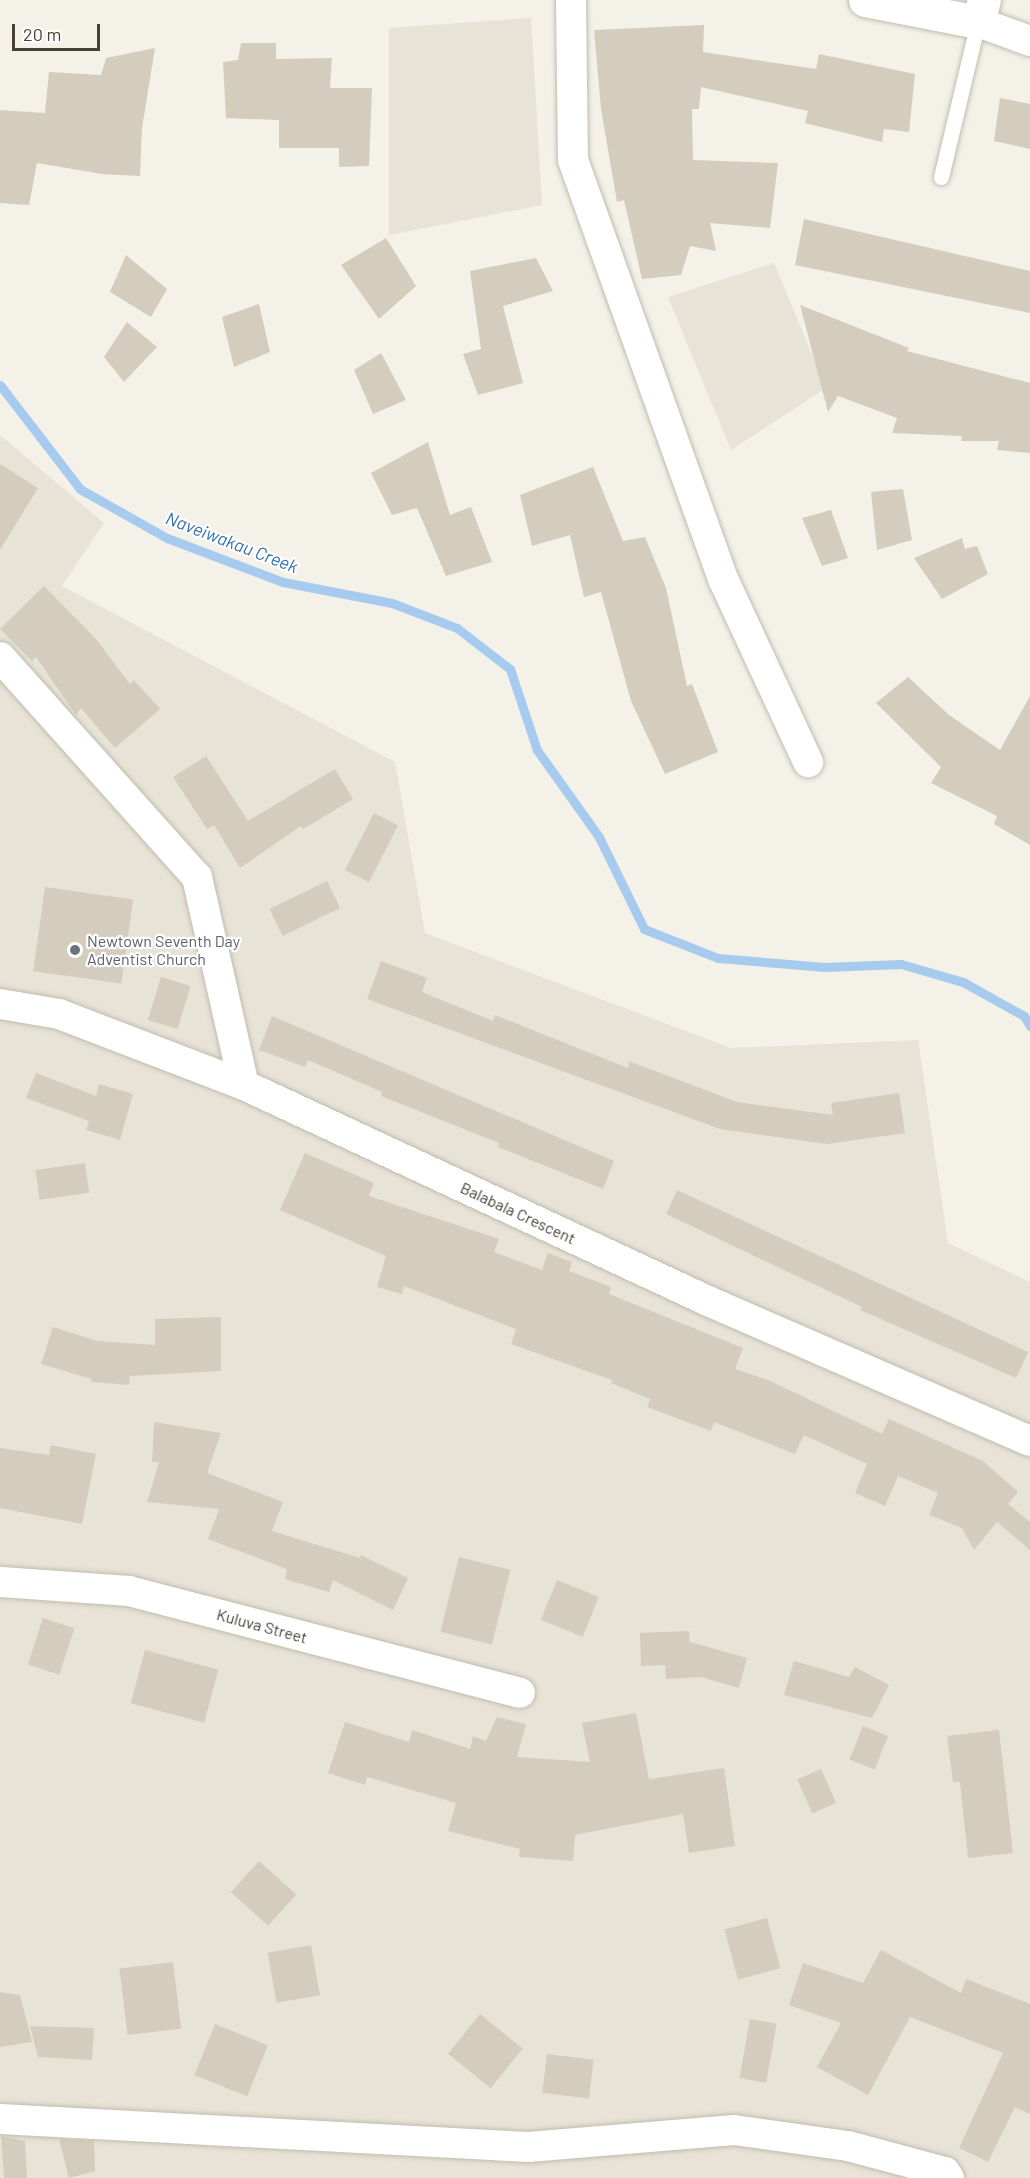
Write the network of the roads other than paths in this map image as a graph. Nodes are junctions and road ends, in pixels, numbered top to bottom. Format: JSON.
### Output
{"nodes":[{"id":1,"x":571,"y":0,"type":"edge"},
{"id":2,"x":865,"y":0,"type":"edge"},
{"id":3,"x":981,"y":11,"type":"edge"},
{"id":4,"x":1030,"y":41,"type":"edge"},
{"id":5,"x":941,"y":177,"type":"dead end"},
{"id":6,"x":0,"y":657,"type":"edge"},
{"id":7,"x":808,"y":762,"type":"dead end"},
{"id":8,"x":0,"y":1004,"type":"edge"},
{"id":9,"x":244,"y":1085,"type":"junction"},
{"id":10,"x":1030,"y":1441,"type":"edge"},
{"id":11,"x":0,"y":1582,"type":"edge"},
{"id":12,"x":520,"y":1693,"type":"dead end"},
{"id":13,"x":0,"y":2118,"type":"edge"},
{"id":14,"x":949,"y":2178,"type":"edge"}],
"edges":[{"from":1,"to":7,"type":"street"},
{"from":2,"to":3,"type":"street"},
{"from":3,"to":4,"type":"street"},
{"from":3,"to":5,"type":"lane"},
{"from":6,"to":9,"type":"street"},
{"from":8,"to":9,"type":"street","name":"Balabala Crescent"},
{"from":9,"to":10,"type":"street","name":"Balabala Crescent"},
{"from":11,"to":12,"type":"street","name":"Kuluva Street"},
{"from":13,"to":14,"type":"street"}]}
